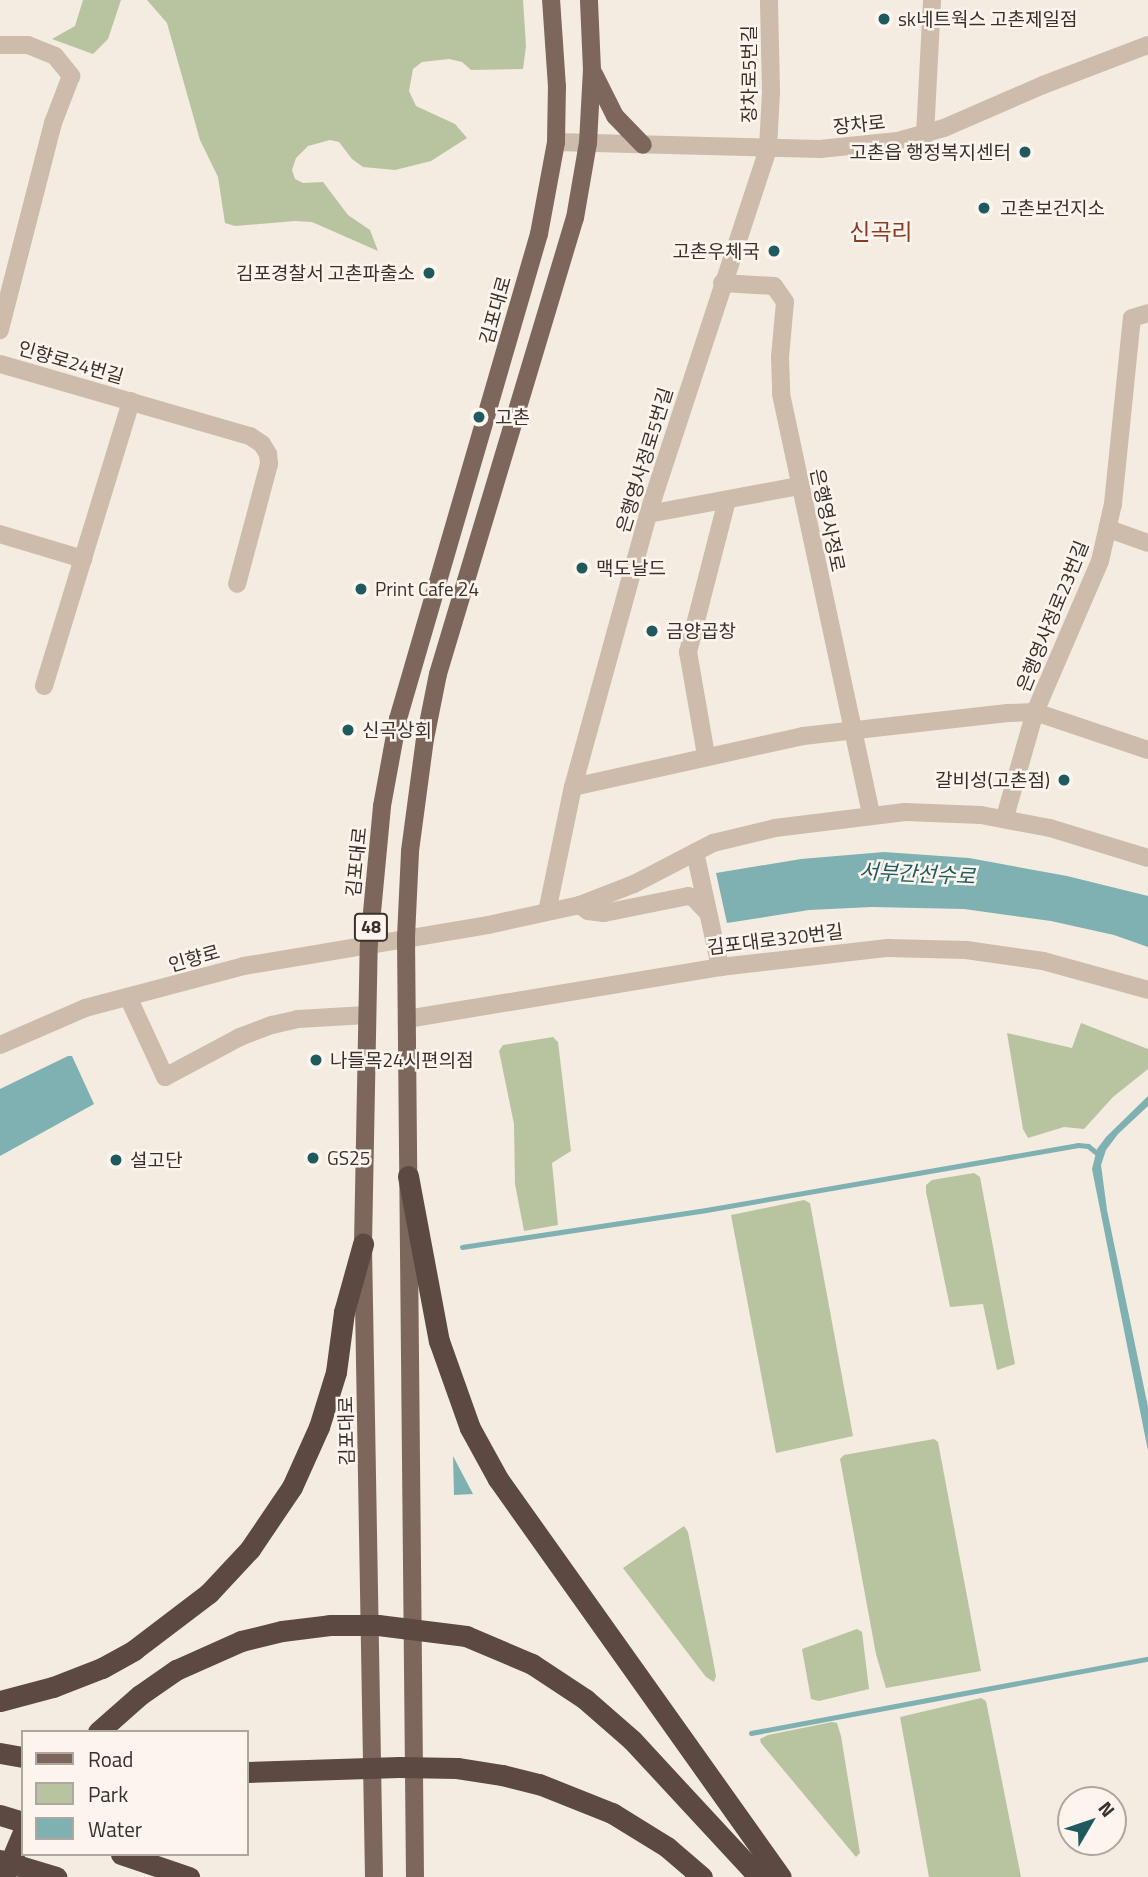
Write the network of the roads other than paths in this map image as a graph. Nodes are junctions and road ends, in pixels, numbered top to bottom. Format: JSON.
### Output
{"nodes":[{"id":1,"x":551,"y":0,"type":"edge"},
{"id":2,"x":589,"y":0,"type":"edge"},
{"id":3,"x":769,"y":0,"type":"edge"},
{"id":4,"x":932,"y":0,"type":"edge"},
{"id":5,"x":1147,"y":40,"type":"edge"},
{"id":6,"x":0,"y":45,"type":"edge"},
{"id":7,"x":592,"y":70,"type":"junction"},
{"id":8,"x":925,"y":135,"type":"junction"},
{"id":9,"x":556,"y":142,"type":"junction"},
{"id":10,"x":588,"y":143,"type":"junction"},
{"id":11,"x":643,"y":145,"type":"junction"},
{"id":12,"x":768,"y":149,"type":"junction"},
{"id":13,"x":722,"y":283,"type":"junction"},
{"id":14,"x":1148,"y":313,"type":"edge"},
{"id":15,"x":0,"y":330,"type":"edge"},
{"id":16,"x":0,"y":364,"type":"edge"},
{"id":17,"x":131,"y":401,"type":"junction"},
{"id":18,"x":799,"y":486,"type":"junction"},
{"id":19,"x":727,"y":500,"type":"junction"},
{"id":20,"x":649,"y":514,"type":"junction"},
{"id":21,"x":1109,"y":530,"type":"junction"},
{"id":22,"x":0,"y":534,"type":"edge"},
{"id":23,"x":1148,"y":543,"type":"edge"},
{"id":24,"x":83,"y":559,"type":"junction"},
{"id":25,"x":237,"y":584,"type":"dead end"},
{"id":26,"x":44,"y":686,"type":"dead end"},
{"id":27,"x":1035,"y":712,"type":"junction"},
{"id":28,"x":853,"y":729,"type":"junction"},
{"id":29,"x":1148,"y":750,"type":"edge"},
{"id":30,"x":706,"y":755,"type":"junction"},
{"id":31,"x":573,"y":787,"type":"junction"},
{"id":32,"x":871,"y":815,"type":"junction"},
{"id":33,"x":1005,"y":817,"type":"junction"},
{"id":34,"x":695,"y":852,"type":"junction"},
{"id":35,"x":1148,"y":858,"type":"edge"},
{"id":36,"x":580,"y":905,"type":"junction"},
{"id":37,"x":547,"y":912,"type":"junction"},
{"id":38,"x":708,"y":913,"type":"junction"},
{"id":39,"x":406,"y":937,"type":"junction"},
{"id":40,"x":369,"y":944,"type":"junction"},
{"id":41,"x":719,"y":967,"type":"junction"},
{"id":42,"x":1148,"y":990,"type":"edge"},
{"id":43,"x":129,"y":999,"type":"junction"},
{"id":44,"x":366,"y":1015,"type":"junction"},
{"id":45,"x":407,"y":1019,"type":"junction"},
{"id":46,"x":0,"y":1045,"type":"edge"},
{"id":47,"x":408,"y":1176,"type":"junction"},
{"id":48,"x":363,"y":1244,"type":"junction"},
{"id":49,"x":0,"y":1700,"type":"edge"},
{"id":50,"x":100,"y":1730,"type":"edge"},
{"id":51,"x":0,"y":1753,"type":"edge"},
{"id":52,"x":21,"y":1757,"type":"edge"},
{"id":53,"x":248,"y":1772,"type":"edge"},
{"id":54,"x":14,"y":1822,"type":"edge"},
{"id":55,"x":127,"y":1856,"type":"edge"},
{"id":56,"x":0,"y":1860,"type":"edge"},
{"id":57,"x":50,"y":1875,"type":"edge"},
{"id":58,"x":4,"y":1877,"type":"edge"},
{"id":59,"x":189,"y":1877,"type":"edge"},
{"id":60,"x":374,"y":1877,"type":"edge"},
{"id":61,"x":415,"y":1877,"type":"edge"},
{"id":62,"x":702,"y":1877,"type":"edge"},
{"id":63,"x":759,"y":1877,"type":"edge"},
{"id":64,"x":781,"y":1877,"type":"edge"}],
"edges":[{"from":1,"to":9,"type":"main road","name":"김포대로","number":"48"},
{"from":2,"to":7,"type":"main road","number":"48"},
{"from":3,"to":12,"type":"street","name":"장차로5번길"},
{"from":4,"to":8,"type":"street"},
{"from":5,"to":8,"type":"street","name":"장차로"},
{"from":6,"to":15,"type":"street"},
{"from":7,"to":10,"type":"main road","number":"48"},
{"from":7,"to":11,"type":"main road"},
{"from":8,"to":12,"type":"street","name":"장차로"},
{"from":9,"to":10,"type":"street","name":"장차로"},
{"from":9,"to":40,"type":"main road","name":"김포대로","number":"48"},
{"from":10,"to":11,"type":"street","name":"장차로"},
{"from":10,"to":39,"type":"main road","number":"48"},
{"from":11,"to":12,"type":"street","name":"장차로"},
{"from":12,"to":13,"type":"street","name":"은행영사정로5번길"},
{"from":13,"to":18,"type":"street","name":"은행영사정로"},
{"from":13,"to":20,"type":"street","name":"은행영사정로5번길"},
{"from":14,"to":21,"type":"street","name":"은행영사정로23번길"},
{"from":16,"to":17,"type":"street","name":"인향로24번길"},
{"from":17,"to":24,"type":"street"},
{"from":17,"to":25,"type":"street","name":"인향로24번길"},
{"from":18,"to":19,"type":"street"},
{"from":18,"to":28,"type":"street","name":"은행영사정로"},
{"from":19,"to":20,"type":"street"},
{"from":19,"to":30,"type":"street"},
{"from":20,"to":31,"type":"street","name":"은행영사정로5번길"},
{"from":21,"to":23,"type":"street"},
{"from":21,"to":27,"type":"street","name":"은행영사정로23번길"},
{"from":22,"to":24,"type":"street"},
{"from":24,"to":26,"type":"street"},
{"from":27,"to":28,"type":"street"},
{"from":27,"to":29,"type":"street"},
{"from":27,"to":33,"type":"street","name":"은행영사정로23번길"},
{"from":28,"to":30,"type":"street"},
{"from":28,"to":32,"type":"street","name":"은행영사정로"},
{"from":30,"to":31,"type":"street"},
{"from":31,"to":37,"type":"street","name":"은행영사정로5번길"},
{"from":32,"to":33,"type":"street"},
{"from":32,"to":34,"type":"street"},
{"from":33,"to":35,"type":"street"},
{"from":34,"to":36,"type":"street"},
{"from":34,"to":38,"type":"street"},
{"from":36,"to":37,"type":"street"},
{"from":36,"to":38,"type":"street"},
{"from":37,"to":39,"type":"street"},
{"from":38,"to":41,"type":"street"},
{"from":39,"to":40,"type":"street","name":"인향로"},
{"from":39,"to":45,"type":"main road","number":"48"},
{"from":40,"to":43,"type":"street","name":"인향로"},
{"from":40,"to":44,"type":"main road","name":"김포대로","number":"48"},
{"from":41,"to":42,"type":"street","name":"김포대로320번길"},
{"from":41,"to":45,"type":"street","name":"김포대로320번길"},
{"from":43,"to":44,"type":"street"},
{"from":43,"to":46,"type":"street","name":"인향로"},
{"from":44,"to":48,"type":"main road","name":"김포대로","number":"48"},
{"from":45,"to":47,"type":"main road","number":"48"},
{"from":47,"to":61,"type":"main road","number":"48"},
{"from":47,"to":64,"type":"highway"},
{"from":48,"to":49,"type":"highway"},
{"from":48,"to":60,"type":"main road","name":"김포대로","number":"48"},
{"from":50,"to":63,"type":"highway"},
{"from":51,"to":52,"type":"highway"},
{"from":53,"to":62,"type":"highway"},
{"from":54,"to":58,"type":"highway"},
{"from":55,"to":59,"type":"highway"},
{"from":56,"to":57,"type":"highway"}]}
